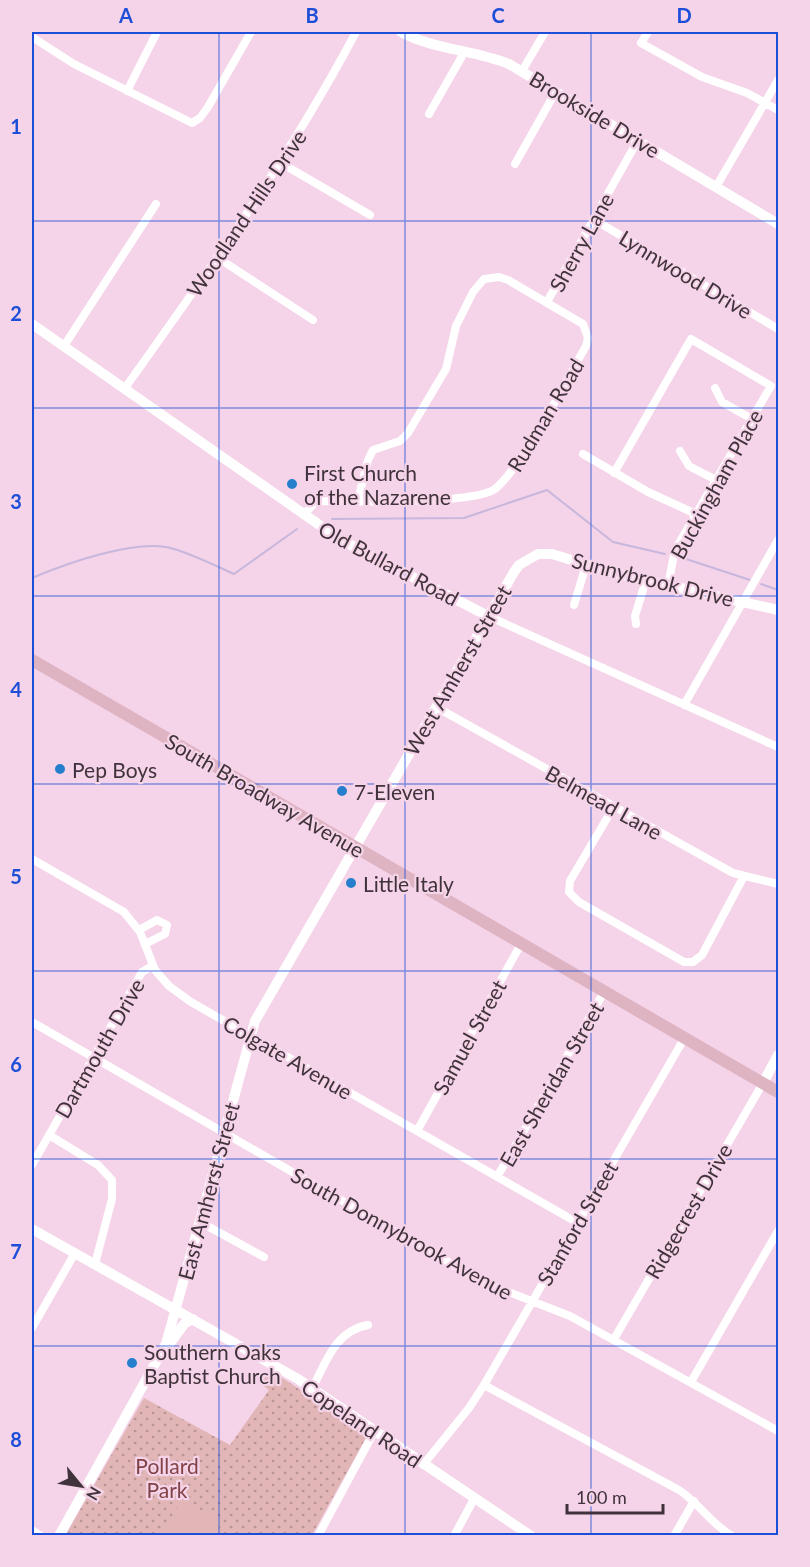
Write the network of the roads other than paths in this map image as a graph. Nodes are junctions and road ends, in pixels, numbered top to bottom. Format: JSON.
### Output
{"nodes":[{"id":1,"x":157,"y":32,"type":"edge"},
{"id":2,"x":251,"y":32,"type":"edge"},
{"id":3,"x":356,"y":32,"type":"edge"},
{"id":4,"x":401,"y":32,"type":"edge"},
{"id":5,"x":545,"y":32,"type":"edge"},
{"id":6,"x":648,"y":32,"type":"edge"},
{"id":7,"x":32,"y":37,"type":"edge"},
{"id":8,"x":465,"y":51,"type":"junction"},
{"id":9,"x":522,"y":71,"type":"junction"},
{"id":10,"x":778,"y":80,"type":"edge"},
{"id":11,"x":127,"y":91,"type":"junction"},
{"id":12,"x":556,"y":91,"type":"junction"},
{"id":13,"x":765,"y":103,"type":"junction"},
{"id":14,"x":778,"y":110,"type":"edge"},
{"id":15,"x":429,"y":114,"type":"dead end"},
{"id":16,"x":638,"y":140,"type":"junction"},
{"id":17,"x":281,"y":163,"type":"junction"},
{"id":18,"x":515,"y":164,"type":"dead end"},
{"id":19,"x":716,"y":187,"type":"junction"},
{"id":20,"x":156,"y":204,"type":"dead end"},
{"id":21,"x":369,"y":215,"type":"dead end"},
{"id":22,"x":593,"y":219,"type":"junction"},
{"id":23,"x":778,"y":224,"type":"edge"},
{"id":24,"x":218,"y":258,"type":"junction"},
{"id":25,"x":547,"y":302,"type":"junction"},
{"id":26,"x":313,"y":320,"type":"dead end"},
{"id":27,"x":32,"y":327,"type":"edge"},
{"id":28,"x":778,"y":329,"type":"edge"},
{"id":29,"x":64,"y":346,"type":"junction"},
{"id":30,"x":125,"y":388,"type":"junction"},
{"id":31,"x":715,"y":388,"type":"dead end"},
{"id":32,"x":752,"y":418,"type":"junction"},
{"id":33,"x":680,"y":451,"type":"dead end"},
{"id":34,"x":583,"y":454,"type":"dead end"},
{"id":35,"x":614,"y":473,"type":"junction"},
{"id":36,"x":716,"y":480,"type":"junction"},
{"id":37,"x":358,"y":500,"type":"junction"},
{"id":38,"x":696,"y":514,"type":"junction"},
{"id":39,"x":303,"y":515,"type":"junction"},
{"id":40,"x":778,"y":540,"type":"edge"},
{"id":41,"x":527,"y":559,"type":"joint"},
{"id":42,"x":586,"y":565,"type":"junction"},
{"id":43,"x":646,"y":580,"type":"junction"},
{"id":44,"x":668,"y":585,"type":"junction"},
{"id":45,"x":744,"y":601,"type":"junction"},
{"id":46,"x":574,"y":605,"type":"dead end"},
{"id":47,"x":778,"y":610,"type":"edge"},
{"id":48,"x":488,"y":616,"type":"junction"},
{"id":49,"x":636,"y":624,"type":"dead end"},
{"id":50,"x":32,"y":660,"type":"edge"},
{"id":51,"x":684,"y":705,"type":"junction"},
{"id":52,"x":436,"y":707,"type":"junction"},
{"id":53,"x":778,"y":747,"type":"edge"},
{"id":54,"x":613,"y":808,"type":"junction"},
{"id":55,"x":355,"y":847,"type":"junction"},
{"id":56,"x":32,"y":859,"type":"edge"},
{"id":57,"x":744,"y":876,"type":"junction"},
{"id":58,"x":778,"y":884,"type":"edge"},
{"id":59,"x":139,"y":930,"type":"junction"},
{"id":60,"x":145,"y":944,"type":"junction"},
{"id":61,"x":521,"y":944,"type":"junction"},
{"id":62,"x":152,"y":966,"type":"junction"},
{"id":63,"x":604,"y":992,"type":"junction"},
{"id":64,"x":32,"y":1022,"type":"edge"},
{"id":65,"x":250,"y":1034,"type":"junction"},
{"id":66,"x":685,"y":1037,"type":"junction"},
{"id":67,"x":778,"y":1055,"type":"edge"},
{"id":68,"x":93,"y":1058,"type":"junction"},
{"id":69,"x":763,"y":1083,"type":"junction"},
{"id":70,"x":778,"y":1092,"type":"edge"},
{"id":71,"x":417,"y":1131,"type":"junction"},
{"id":72,"x":223,"y":1133,"type":"junction"},
{"id":73,"x":49,"y":1135,"type":"junction"},
{"id":74,"x":32,"y":1165,"type":"edge"},
{"id":75,"x":497,"y":1176,"type":"junction"},
{"id":76,"x":200,"y":1222,"type":"junction"},
{"id":77,"x":578,"y":1222,"type":"junction"},
{"id":78,"x":32,"y":1228,"type":"edge"},
{"id":79,"x":778,"y":1231,"type":"edge"},
{"id":80,"x":75,"y":1253,"type":"junction"},
{"id":81,"x":264,"y":1257,"type":"dead end"},
{"id":82,"x":95,"y":1264,"type":"junction"},
{"id":83,"x":531,"y":1302,"type":"junction"},
{"id":84,"x":176,"y":1309,"type":"junction"},
{"id":85,"x":193,"y":1319,"type":"junction"},
{"id":86,"x":368,"y":1325,"type":"dead end"},
{"id":87,"x":32,"y":1328,"type":"edge"},
{"id":88,"x":614,"y":1339,"type":"junction"},
{"id":89,"x":162,"y":1353,"type":"junction"},
{"id":90,"x":691,"y":1382,"type":"junction"},
{"id":91,"x":484,"y":1385,"type":"junction"},
{"id":92,"x":312,"y":1389,"type":"junction"},
{"id":93,"x":778,"y":1431,"type":"edge"},
{"id":94,"x":374,"y":1432,"type":"junction"},
{"id":95,"x":423,"y":1465,"type":"junction"},
{"id":96,"x":474,"y":1499,"type":"junction"},
{"id":97,"x":694,"y":1501,"type":"junction"},
{"id":98,"x":32,"y":1530,"type":"edge"},
{"id":99,"x":41,"y":1536,"type":"edge"},
{"id":100,"x":59,"y":1536,"type":"edge"},
{"id":101,"x":318,"y":1536,"type":"edge"},
{"id":102,"x":454,"y":1536,"type":"edge"},
{"id":103,"x":531,"y":1536,"type":"edge"},
{"id":104,"x":674,"y":1536,"type":"edge"},
{"id":105,"x":732,"y":1536,"type":"edge"}],
"edges":[{"from":1,"to":11,"type":"street"},
{"from":2,"to":11,"type":"street"},
{"from":3,"to":17,"type":"street","name":"Woodland Hills Drive"},
{"from":4,"to":8,"type":"street","name":"Brookside Drive"},
{"from":5,"to":9,"type":"street"},
{"from":6,"to":13,"type":"street"},
{"from":7,"to":11,"type":"street"},
{"from":8,"to":9,"type":"street","name":"Brookside Drive"},
{"from":8,"to":15,"type":"street"},
{"from":9,"to":12,"type":"street","name":"Brookside Drive"},
{"from":10,"to":13,"type":"street"},
{"from":12,"to":16,"type":"street","name":"Brookside Drive"},
{"from":12,"to":18,"type":"street"},
{"from":13,"to":14,"type":"street"},
{"from":13,"to":19,"type":"street"},
{"from":16,"to":19,"type":"street","name":"Brookside Drive"},
{"from":16,"to":22,"type":"street","name":"Sherry Lane"},
{"from":17,"to":21,"type":"street"},
{"from":17,"to":24,"type":"street","name":"Woodland Hills Drive"},
{"from":19,"to":23,"type":"street","name":"Brookside Drive"},
{"from":20,"to":29,"type":"street"},
{"from":22,"to":25,"type":"street","name":"Sherry Lane"},
{"from":22,"to":28,"type":"street","name":"Lynnwood Drive"},
{"from":24,"to":26,"type":"street"},
{"from":24,"to":30,"type":"street","name":"Woodland Hills Drive"},
{"from":25,"to":37,"type":"street","name":"Sherry Lane"},
{"from":25,"to":37,"type":"street","name":"Rudman Road"},
{"from":27,"to":29,"type":"street","name":"Old Bullard Road"},
{"from":29,"to":30,"type":"street","name":"Old Bullard Road"},
{"from":30,"to":39,"type":"street","name":"Old Bullard Road"},
{"from":31,"to":32,"type":"street"},
{"from":32,"to":35,"type":"street","name":"Buckingham Place"},
{"from":32,"to":36,"type":"street","name":"Buckingham Place"},
{"from":33,"to":36,"type":"street"},
{"from":34,"to":35,"type":"street"},
{"from":35,"to":38,"type":"street"},
{"from":36,"to":38,"type":"street","name":"Buckingham Place"},
{"from":37,"to":39,"type":"street","name":"Rudman Road"},
{"from":38,"to":44,"type":"street","name":"Buckingham Place"},
{"from":39,"to":48,"type":"street","name":"Old Bullard Road"},
{"from":40,"to":45,"type":"street"},
{"from":41,"to":42,"type":"street","name":"Sunnybrook Drive"},
{"from":41,"to":48,"type":"street","name":"West Amherst Street"},
{"from":42,"to":43,"type":"street","name":"Sunnybrook Drive"},
{"from":42,"to":46,"type":"street"},
{"from":43,"to":44,"type":"street","name":"Sunnybrook Drive"},
{"from":43,"to":49,"type":"street"},
{"from":44,"to":45,"type":"street","name":"Sunnybrook Drive"},
{"from":45,"to":47,"type":"street","name":"Sunnybrook Drive"},
{"from":45,"to":51,"type":"street"},
{"from":48,"to":51,"type":"street","name":"Old Bullard Road"},
{"from":48,"to":52,"type":"street","name":"West Amherst Street"},
{"from":50,"to":55,"type":"main road","name":"South Broadway Avenue"},
{"from":51,"to":53,"type":"street","name":"Old Bullard Road"},
{"from":52,"to":54,"type":"street","name":"Belmead Lane"},
{"from":52,"to":55,"type":"street","name":"West Amherst Street"},
{"from":54,"to":57,"type":"street","name":"Belmead Lane"},
{"from":54,"to":57,"type":"street"},
{"from":55,"to":61,"type":"main road","name":"South Broadway Avenue"},
{"from":55,"to":65,"type":"street","name":"East Amherst Street"},
{"from":56,"to":59,"type":"street","name":"Colgate Avenue"},
{"from":57,"to":58,"type":"street","name":"Belmead Lane"},
{"from":59,"to":60,"type":"street","name":"Colgate Avenue"},
{"from":59,"to":60,"type":"street"},
{"from":60,"to":62,"type":"street","name":"Colgate Avenue"},
{"from":61,"to":63,"type":"main road","name":"South Broadway Avenue"},
{"from":61,"to":71,"type":"street","name":"Samuel Street"},
{"from":62,"to":65,"type":"street","name":"Colgate Avenue"},
{"from":62,"to":68,"type":"street","name":"Dartmouth Drive"},
{"from":63,"to":66,"type":"main road","name":"South Broadway Avenue"},
{"from":63,"to":75,"type":"street","name":"East Sheridan Street"},
{"from":64,"to":68,"type":"street","name":"South Donnybrook Avenue"},
{"from":65,"to":71,"type":"street","name":"Colgate Avenue"},
{"from":65,"to":72,"type":"street","name":"East Amherst Street"},
{"from":66,"to":69,"type":"main road","name":"South Broadway Avenue"},
{"from":66,"to":77,"type":"street","name":"Stanford Street"},
{"from":67,"to":69,"type":"street"},
{"from":68,"to":72,"type":"street","name":"South Donnybrook Avenue"},
{"from":68,"to":73,"type":"street","name":"Dartmouth Drive"},
{"from":69,"to":70,"type":"main road","name":"South Broadway Avenue"},
{"from":69,"to":88,"type":"street","name":"Ridgecrest Drive"},
{"from":71,"to":75,"type":"street","name":"Colgate Avenue"},
{"from":72,"to":76,"type":"street","name":"East Amherst Street"},
{"from":72,"to":83,"type":"street","name":"South Donnybrook Avenue"},
{"from":73,"to":74,"type":"street","name":"Dartmouth Drive"},
{"from":73,"to":82,"type":"street"},
{"from":75,"to":77,"type":"street","name":"Colgate Avenue"},
{"from":76,"to":81,"type":"street"},
{"from":76,"to":84,"type":"street","name":"East Amherst Street"},
{"from":77,"to":83,"type":"street","name":"Stanford Street"},
{"from":78,"to":80,"type":"street","name":"Copeland Road"},
{"from":79,"to":90,"type":"street"},
{"from":80,"to":82,"type":"street","name":"Copeland Road"},
{"from":80,"to":87,"type":"street"},
{"from":82,"to":84,"type":"street","name":"Copeland Road"},
{"from":83,"to":88,"type":"street","name":"South Donnybrook Avenue"},
{"from":83,"to":91,"type":"street","name":"Stanford Street"},
{"from":84,"to":85,"type":"street","name":"Copeland Road"},
{"from":84,"to":89,"type":"street","name":"East Amherst Street"},
{"from":85,"to":89,"type":"street"},
{"from":85,"to":92,"type":"street","name":"Copeland Road"},
{"from":86,"to":92,"type":"street"},
{"from":88,"to":90,"type":"street","name":"South Donnybrook Avenue"},
{"from":89,"to":100,"type":"street","name":"East Amherst Street"},
{"from":90,"to":93,"type":"street","name":"South Donnybrook Avenue"},
{"from":91,"to":95,"type":"street","name":"Stanford Street"},
{"from":91,"to":97,"type":"street"},
{"from":92,"to":94,"type":"street","name":"Copeland Road"},
{"from":94,"to":95,"type":"street","name":"Copeland Road"},
{"from":94,"to":101,"type":"street"},
{"from":95,"to":96,"type":"street","name":"Copeland Road"},
{"from":96,"to":102,"type":"street"},
{"from":96,"to":103,"type":"street","name":"Copeland Road"},
{"from":97,"to":104,"type":"street"},
{"from":97,"to":105,"type":"street"},
{"from":98,"to":99,"type":"street"}]}
